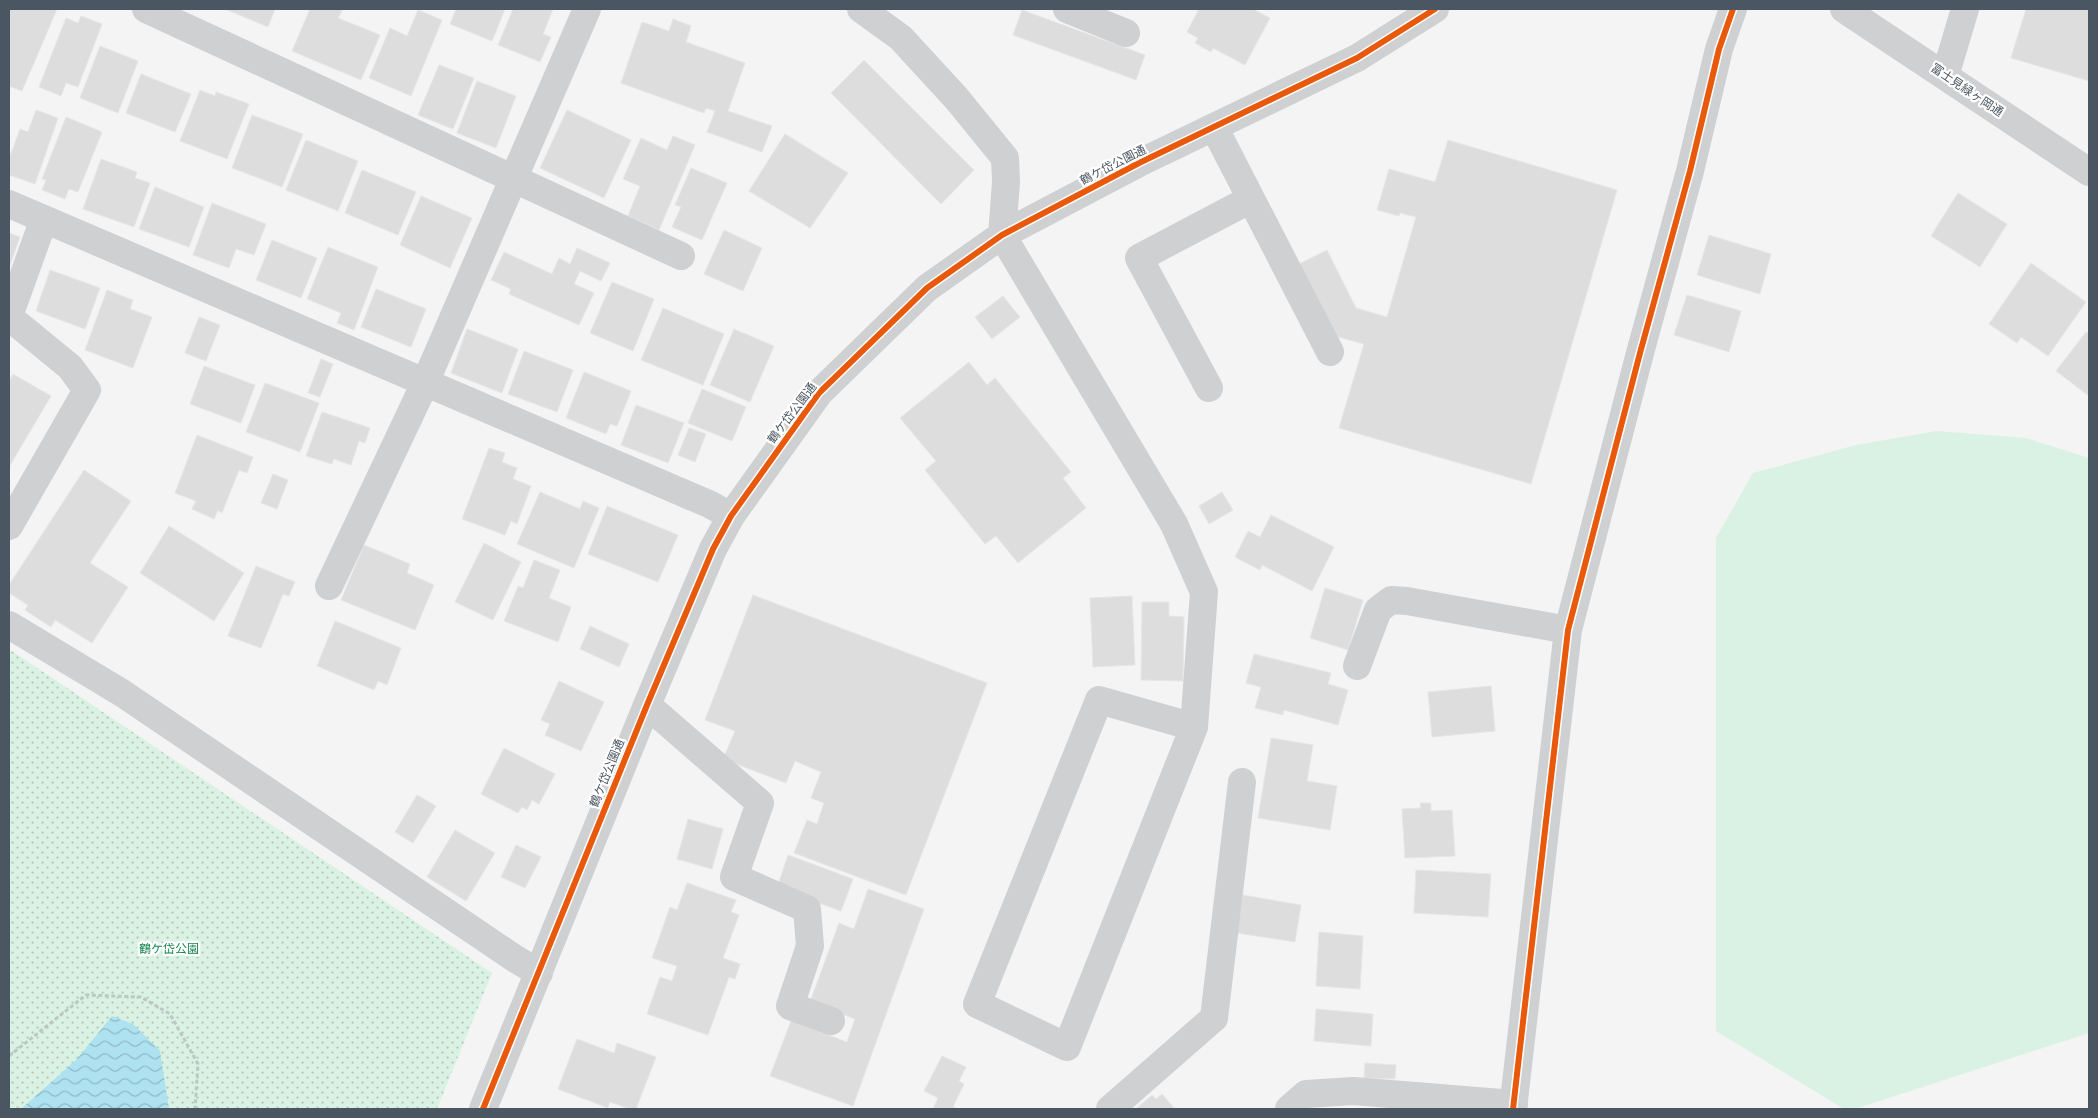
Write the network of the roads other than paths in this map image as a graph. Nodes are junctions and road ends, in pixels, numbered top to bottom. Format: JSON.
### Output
{"nodes":[{"id":1,"x":146,"y":9,"type":"edge"},
{"id":2,"x":587,"y":9,"type":"edge"},
{"id":3,"x":861,"y":9,"type":"edge"},
{"id":4,"x":1067,"y":9,"type":"edge"},
{"id":5,"x":1435,"y":9,"type":"edge"},
{"id":6,"x":1733,"y":9,"type":"edge"},
{"id":7,"x":1844,"y":9,"type":"edge"},
{"id":8,"x":1964,"y":9,"type":"edge"},
{"id":9,"x":1126,"y":33,"type":"dead end"},
{"id":10,"x":1945,"y":76,"type":"junction"},
{"id":11,"x":1214,"y":127,"type":"junction"},
{"id":12,"x":2089,"y":172,"type":"edge"},
{"id":13,"x":512,"y":177,"type":"junction"},
{"id":14,"x":1251,"y":199,"type":"junction"},
{"id":15,"x":9,"y":204,"type":"edge"},
{"id":16,"x":44,"y":220,"type":"junction"},
{"id":17,"x":1002,"y":235,"type":"junction"},
{"id":18,"x":681,"y":256,"type":"dead end"},
{"id":19,"x":9,"y":316,"type":"edge"},
{"id":20,"x":1330,"y":352,"type":"dead end"},
{"id":21,"x":425,"y":383,"type":"junction"},
{"id":22,"x":1209,"y":388,"type":"dead end"},
{"id":23,"x":730,"y":516,"type":"junction"},
{"id":24,"x":9,"y":526,"type":"edge"},
{"id":25,"x":329,"y":586,"type":"dead end"},
{"id":26,"x":9,"y":625,"type":"edge"},
{"id":27,"x":1568,"y":630,"type":"junction"},
{"id":28,"x":1357,"y":666,"type":"dead end"},
{"id":29,"x":647,"y":705,"type":"junction"},
{"id":30,"x":1194,"y":727,"type":"junction"},
{"id":31,"x":1242,"y":782,"type":"dead end"},
{"id":32,"x":539,"y":973,"type":"junction"},
{"id":33,"x":831,"y":1021,"type":"dead end"},
{"id":34,"x":1514,"y":1107,"type":"edge"},
{"id":35,"x":483,"y":1109,"type":"edge"},
{"id":36,"x":1110,"y":1109,"type":"edge"},
{"id":37,"x":1289,"y":1109,"type":"edge"}],
"edges":[{"from":1,"to":13,"type":"street"},
{"from":2,"to":13,"type":"street"},
{"from":3,"to":17,"type":"street"},
{"from":4,"to":9,"type":"street"},
{"from":5,"to":11,"type":"street","name":"鶴ケ岱公園通"},
{"from":6,"to":27,"type":"street"},
{"from":7,"to":10,"type":"street","name":"富士見緑ヶ岡通"},
{"from":8,"to":10,"type":"street"},
{"from":10,"to":12,"type":"street","name":"富士見緑ヶ岡通"},
{"from":11,"to":14,"type":"street"},
{"from":11,"to":17,"type":"street","name":"鶴ケ岱公園通"},
{"from":13,"to":18,"type":"street"},
{"from":13,"to":21,"type":"street"},
{"from":14,"to":20,"type":"street"},
{"from":14,"to":22,"type":"street"},
{"from":15,"to":16,"type":"street"},
{"from":16,"to":19,"type":"street"},
{"from":16,"to":21,"type":"street"},
{"from":17,"to":23,"type":"street","name":"鶴ケ岱公園通"},
{"from":17,"to":30,"type":"street"},
{"from":19,"to":24,"type":"street"},
{"from":21,"to":23,"type":"street"},
{"from":21,"to":25,"type":"street"},
{"from":23,"to":29,"type":"street","name":"鶴ケ岱公園通"},
{"from":26,"to":32,"type":"street"},
{"from":27,"to":28,"type":"street"},
{"from":27,"to":34,"type":"street"},
{"from":29,"to":32,"type":"street","name":"鶴ケ岱公園通"},
{"from":29,"to":33,"type":"street"},
{"from":30,"to":30,"type":"street"},
{"from":31,"to":36,"type":"street"},
{"from":32,"to":35,"type":"street","name":"鶴ケ岱公園通"},
{"from":34,"to":37,"type":"street"}]}
